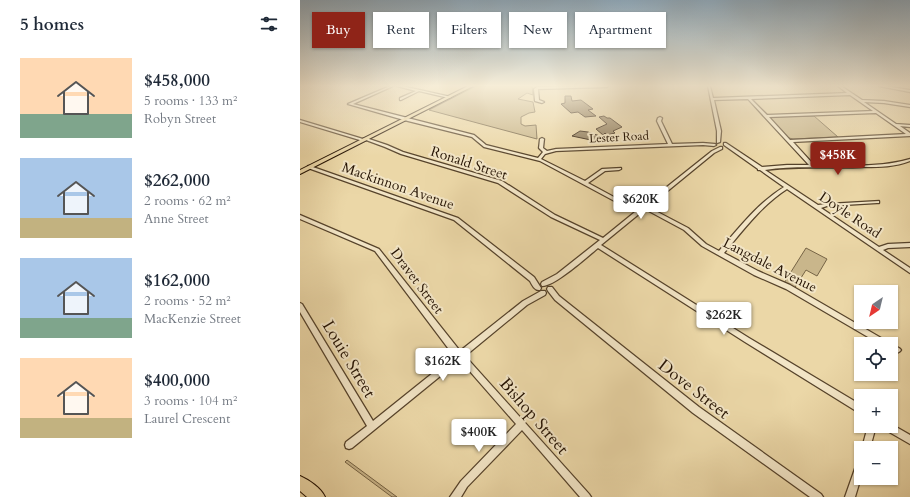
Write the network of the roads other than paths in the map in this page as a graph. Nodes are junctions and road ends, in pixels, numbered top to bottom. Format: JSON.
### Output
{"nodes":[{"id":1,"x":366,"y":109,"type":"edge"},
{"id":2,"x":425,"y":109,"type":"edge"},
{"id":3,"x":714,"y":109,"type":"edge"},
{"id":4,"x":760,"y":109,"type":"edge"},
{"id":5,"x":873,"y":109,"type":"edge"},
{"id":6,"x":877,"y":112,"type":"junction"},
{"id":7,"x":766,"y":116,"type":"junction"},
{"id":8,"x":660,"y":118,"type":"dead end"},
{"id":9,"x":405,"y":119,"type":"junction"},
{"id":10,"x":300,"y":121,"type":"edge"},
{"id":11,"x":897,"y":126,"type":"junction"},
{"id":12,"x":908,"y":126,"type":"edge"},
{"id":13,"x":719,"y":131,"type":"junction"},
{"id":14,"x":910,"y":135,"type":"edge"},
{"id":15,"x":542,"y":139,"type":"dead end"},
{"id":16,"x":364,"y":140,"type":"junction"},
{"id":17,"x":789,"y":141,"type":"junction"},
{"id":18,"x":716,"y":144,"type":"junction"},
{"id":19,"x":670,"y":145,"type":"junction"},
{"id":20,"x":723,"y":146,"type":"junction"},
{"id":21,"x":546,"y":152,"type":"junction"},
{"id":22,"x":713,"y":152,"type":"junction"},
{"id":23,"x":539,"y":159,"type":"junction"},
{"id":24,"x":910,"y":160,"type":"edge"},
{"id":25,"x":813,"y":166,"type":"junction"},
{"id":26,"x":309,"y":168,"type":"junction"},
{"id":27,"x":619,"y":169,"type":"dead end"},
{"id":28,"x":760,"y":169,"type":"junction"},
{"id":29,"x":301,"y":171,"type":"edge"},
{"id":30,"x":585,"y":183,"type":"junction"},
{"id":31,"x":787,"y":187,"type":"junction"},
{"id":32,"x":877,"y":202,"type":"dead end"},
{"id":33,"x":645,"y":207,"type":"junction"},
{"id":34,"x":817,"y":207,"type":"junction"},
{"id":35,"x":639,"y":212,"type":"junction"},
{"id":36,"x":300,"y":217,"type":"edge"},
{"id":37,"x":604,"y":240,"type":"junction"},
{"id":38,"x":910,"y":244,"type":"edge"},
{"id":39,"x":598,"y":245,"type":"junction"},
{"id":40,"x":878,"y":249,"type":"junction"},
{"id":41,"x":720,"y":254,"type":"junction"},
{"id":42,"x":910,"y":271,"type":"edge"},
{"id":43,"x":544,"y":288,"type":"junction"},
{"id":44,"x":300,"y":306,"type":"edge"},
{"id":45,"x":874,"y":337,"type":"edge"},
{"id":46,"x":460,"y":356,"type":"junction"},
{"id":47,"x":854,"y":406,"type":"edge"},
{"id":48,"x":522,"y":424,"type":"junction"},
{"id":49,"x":372,"y":427,"type":"junction"},
{"id":50,"x":898,"y":433,"type":"edge"},
{"id":51,"x":910,"y":440,"type":"edge"},
{"id":52,"x":349,"y":445,"type":"dead end"},
{"id":53,"x":300,"y":483,"type":"edge"},
{"id":54,"x":854,"y":485,"type":"edge"},
{"id":55,"x":317,"y":497,"type":"edge"},
{"id":56,"x":455,"y":497,"type":"edge"},
{"id":57,"x":586,"y":497,"type":"edge"},
{"id":58,"x":818,"y":497,"type":"edge"},
{"id":59,"x":850,"y":497,"type":"edge"}],
"edges":[{"from":1,"to":9,"type":"street"},
{"from":2,"to":9,"type":"main road"},
{"from":3,"to":13,"type":"street"},
{"from":4,"to":7,"type":"street"},
{"from":5,"to":6,"type":"street"},
{"from":6,"to":7,"type":"street"},
{"from":6,"to":11,"type":"street"},
{"from":7,"to":17,"type":"street"},
{"from":8,"to":19,"type":"street"},
{"from":9,"to":16,"type":"main road"},
{"from":9,"to":23,"type":"street"},
{"from":10,"to":16,"type":"street","name":"Ronald Street"},
{"from":11,"to":12,"type":"street"},
{"from":11,"to":14,"type":"street"},
{"from":13,"to":18,"type":"street"},
{"from":13,"to":20,"type":"street"},
{"from":14,"to":17,"type":"street"},
{"from":15,"to":21,"type":"street"},
{"from":16,"to":26,"type":"main road"},
{"from":16,"to":37,"type":"street","name":"Ronald Street"},
{"from":17,"to":25,"type":"street"},
{"from":18,"to":19,"type":"street","name":"Lester Road"},
{"from":18,"to":20,"type":"street","name":"Lester Road"},
{"from":18,"to":22,"type":"street"},
{"from":19,"to":21,"type":"street","name":"Lester Road"},
{"from":20,"to":22,"type":"street"},
{"from":20,"to":28,"type":"street","name":"Doyle Road"},
{"from":21,"to":23,"type":"street"},
{"from":22,"to":33,"type":"street"},
{"from":23,"to":30,"type":"street"},
{"from":24,"to":25,"type":"street"},
{"from":25,"to":28,"type":"street"},
{"from":26,"to":29,"type":"main road"},
{"from":26,"to":43,"type":"street","name":"Mackinnon Avenue"},
{"from":27,"to":30,"type":"street"},
{"from":28,"to":31,"type":"street","name":"Doyle Road"},
{"from":30,"to":35,"type":"street"},
{"from":31,"to":34,"type":"street","name":"Doyle Road"},
{"from":31,"to":41,"type":"street"},
{"from":32,"to":34,"type":"street"},
{"from":33,"to":35,"type":"street"},
{"from":33,"to":41,"type":"street","name":"Langdale Avenue"},
{"from":34,"to":40,"type":"street","name":"Doyle Road"},
{"from":35,"to":37,"type":"street"},
{"from":36,"to":46,"type":"street","name":"Dravet Street"},
{"from":37,"to":39,"type":"street"},
{"from":38,"to":40,"type":"street"},
{"from":39,"to":43,"type":"street"},
{"from":39,"to":47,"type":"street"},
{"from":40,"to":42,"type":"street","name":"Doyle Road"},
{"from":41,"to":45,"type":"street","name":"Langdale Avenue"},
{"from":43,"to":46,"type":"street"},
{"from":43,"to":58,"type":"street","name":"Dove Street"},
{"from":44,"to":49,"type":"street","name":"Louie Street"},
{"from":46,"to":48,"type":"street","name":"Bishop Street"},
{"from":46,"to":49,"type":"street"},
{"from":48,"to":56,"type":"street"},
{"from":48,"to":57,"type":"street","name":"Bishop Street"},
{"from":49,"to":52,"type":"street"},
{"from":50,"to":51,"type":"street"},
{"from":53,"to":55,"type":"highway"},
{"from":54,"to":59,"type":"street"}]}
